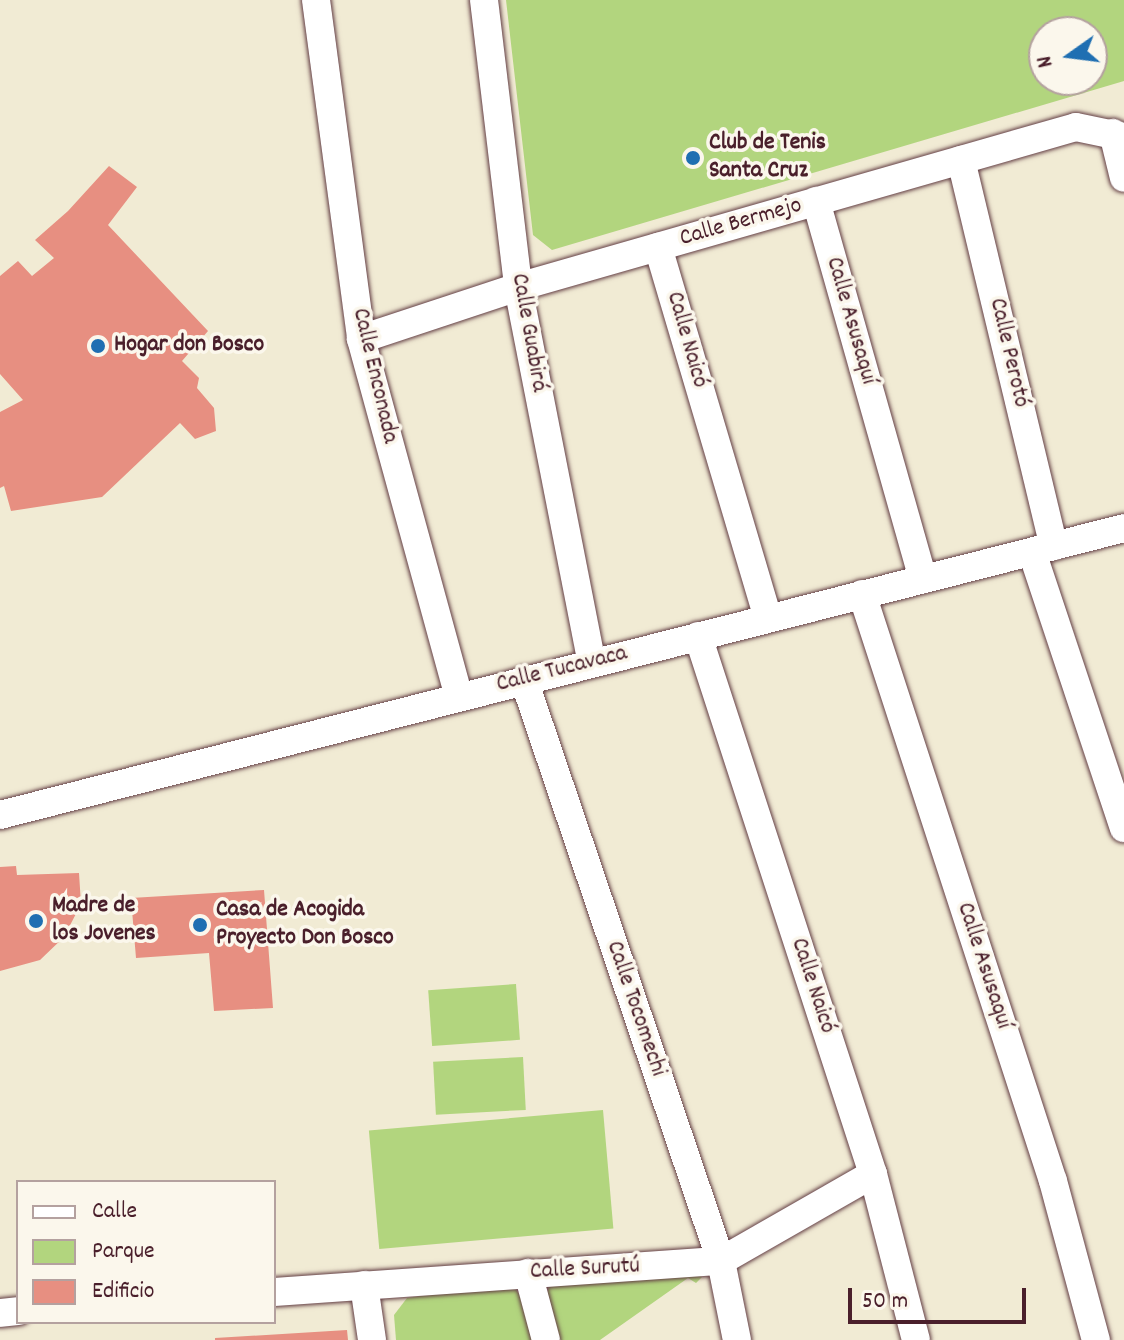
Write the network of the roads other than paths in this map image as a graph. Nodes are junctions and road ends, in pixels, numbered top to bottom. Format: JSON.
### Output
{"nodes":[{"id":1,"x":316,"y":0,"type":"edge"},
{"id":2,"x":484,"y":0,"type":"edge"},
{"id":3,"x":1119,"y":135,"type":"edge"},
{"id":4,"x":961,"y":160,"type":"junction"},
{"id":5,"x":1124,"y":178,"type":"edge"},
{"id":6,"x":816,"y":201,"type":"junction"},
{"id":7,"x":658,"y":247,"type":"junction"},
{"id":8,"x":518,"y":287,"type":"junction"},
{"id":9,"x":361,"y":339,"type":"junction"},
{"id":10,"x":1124,"y":528,"type":"edge"},
{"id":11,"x":1043,"y":549,"type":"junction"},
{"id":12,"x":923,"y":579,"type":"junction"},
{"id":13,"x":862,"y":594,"type":"junction"},
{"id":14,"x":768,"y":618,"type":"junction"},
{"id":15,"x":698,"y":636,"type":"junction"},
{"id":16,"x":592,"y":663,"type":"junction"},
{"id":17,"x":524,"y":680,"type":"junction"},
{"id":18,"x":459,"y":697,"type":"junction"},
{"id":19,"x":0,"y":815,"type":"edge"},
{"id":20,"x":1124,"y":828,"type":"edge"},
{"id":21,"x":873,"y":1174,"type":"junction"},
{"id":22,"x":721,"y":1261,"type":"junction"},
{"id":23,"x":528,"y":1273,"type":"junction"},
{"id":24,"x":364,"y":1285,"type":"junction"},
{"id":25,"x":276,"y":1292,"type":"edge"},
{"id":26,"x":372,"y":1340,"type":"edge"},
{"id":27,"x":546,"y":1340,"type":"edge"},
{"id":28,"x":737,"y":1340,"type":"edge"},
{"id":29,"x":916,"y":1340,"type":"edge"},
{"id":30,"x":1096,"y":1340,"type":"edge"}],
"edges":[{"from":1,"to":9,"type":"street","name":"Calle Enconada"},
{"from":2,"to":8,"type":"street","name":"Calle Guabirá"},
{"from":3,"to":4,"type":"street","name":"Calle Bermejo"},
{"from":3,"to":5,"type":"street"},
{"from":4,"to":6,"type":"street","name":"Calle Bermejo"},
{"from":4,"to":11,"type":"street","name":"Calle Perotó"},
{"from":6,"to":7,"type":"street","name":"Calle Bermejo"},
{"from":6,"to":12,"type":"street","name":"Calle Asusaquí"},
{"from":7,"to":8,"type":"street","name":"Calle Bermejo"},
{"from":7,"to":14,"type":"street","name":"Calle Naicó"},
{"from":8,"to":9,"type":"street","name":"Calle Bermejo"},
{"from":8,"to":16,"type":"street","name":"Calle Guabirá"},
{"from":9,"to":18,"type":"street","name":"Calle Enconada"},
{"from":10,"to":11,"type":"street","name":"Calle Tucavaca"},
{"from":11,"to":12,"type":"street","name":"Calle Tucavaca"},
{"from":11,"to":20,"type":"street","name":"Calle Perotó"},
{"from":12,"to":13,"type":"street","name":"Calle Tucavaca"},
{"from":13,"to":14,"type":"street","name":"Calle Tucavaca"},
{"from":13,"to":30,"type":"street","name":"Calle Asusaquí"},
{"from":14,"to":15,"type":"street","name":"Calle Tucavaca"},
{"from":15,"to":16,"type":"street","name":"Calle Tucavaca"},
{"from":15,"to":21,"type":"street","name":"Calle Naicó"},
{"from":16,"to":17,"type":"street","name":"Calle Tucavaca"},
{"from":17,"to":18,"type":"street","name":"Calle Tucavaca"},
{"from":17,"to":22,"type":"street","name":"Calle Tocomechi"},
{"from":18,"to":19,"type":"street","name":"Calle Tucavaca"},
{"from":21,"to":22,"type":"street","name":"Calle Surutú"},
{"from":21,"to":29,"type":"street","name":"Calle Naicó"},
{"from":22,"to":23,"type":"street","name":"Calle Surutú"},
{"from":22,"to":28,"type":"street","name":"Calle Tocomechi"},
{"from":23,"to":24,"type":"street","name":"Calle Surutú"},
{"from":23,"to":27,"type":"street"},
{"from":24,"to":25,"type":"street","name":"Calle Surutú"},
{"from":24,"to":26,"type":"street"}]}
